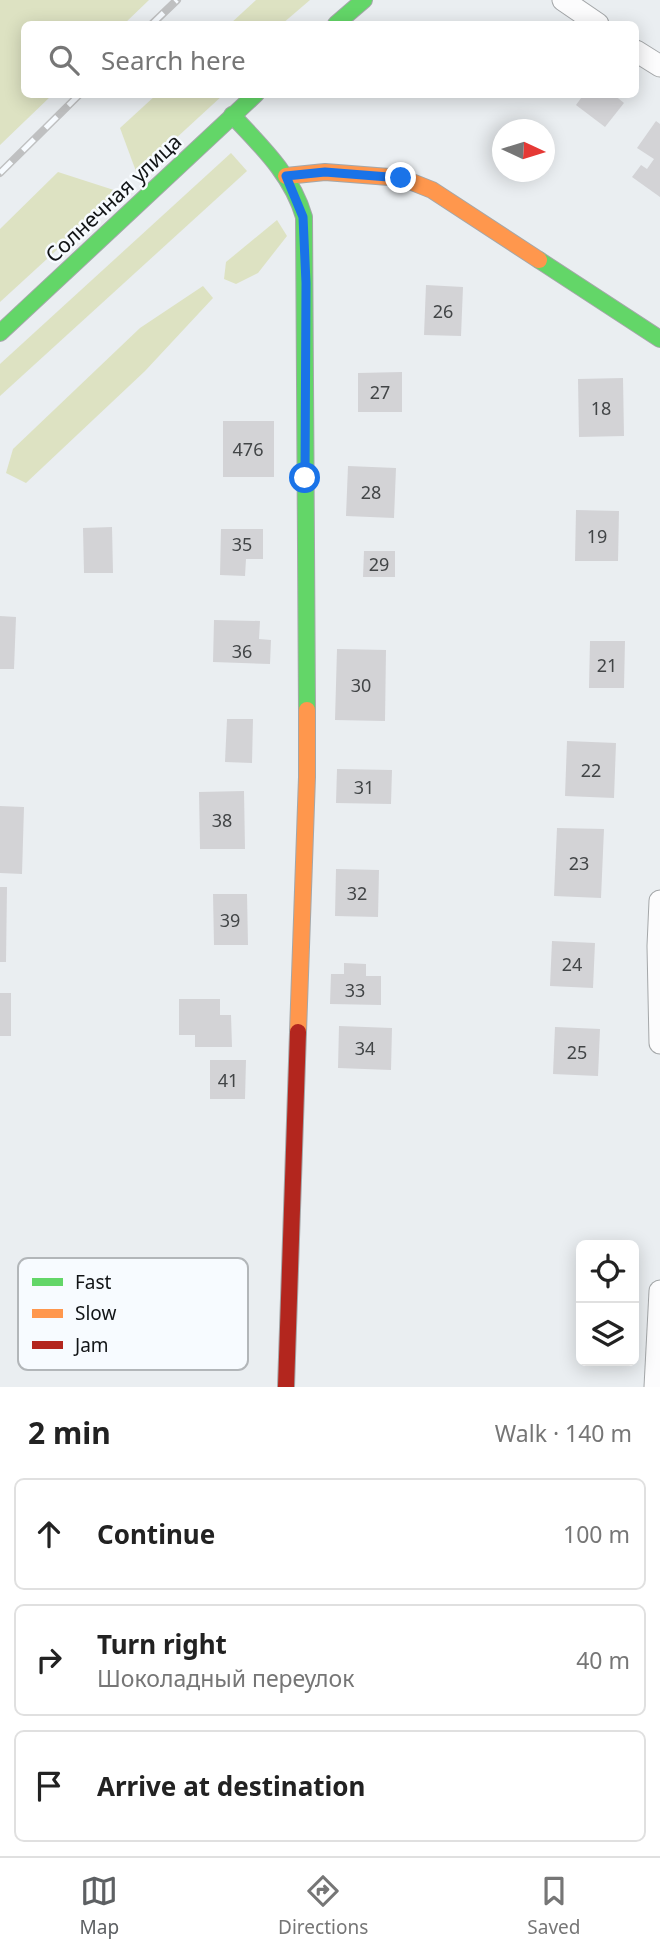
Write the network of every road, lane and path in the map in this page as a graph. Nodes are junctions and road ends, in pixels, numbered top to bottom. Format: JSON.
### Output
{"nodes":[{"id":1,"x":364,"y":0,"type":"edge"},
{"id":2,"x":563,"y":0,"type":"edge"},
{"id":3,"x":340,"y":21,"type":"edge"},
{"id":4,"x":594,"y":21,"type":"edge"},
{"id":5,"x":639,"y":53,"type":"edge"},
{"id":6,"x":660,"y":66,"type":"edge"},
{"id":7,"x":251,"y":98,"type":"edge"},
{"id":8,"x":232,"y":115,"type":"junction"},
{"id":9,"x":286,"y":176,"type":"junction"},
{"id":10,"x":0,"y":333,"type":"edge"},
{"id":11,"x":660,"y":339,"type":"edge"},
{"id":12,"x":660,"y":901,"type":"edge"},
{"id":13,"x":660,"y":1043,"type":"edge"},
{"id":14,"x":660,"y":1291,"type":"edge"},
{"id":15,"x":286,"y":1387,"type":"edge"},
{"id":16,"x":655,"y":1387,"type":"edge"}],
"edges":[{"from":1,"to":3,"type":"street"},
{"from":2,"to":4,"type":"street"},
{"from":5,"to":6,"type":"street"},
{"from":7,"to":8,"type":"street","name":"Солнечная улица"},
{"from":8,"to":9,"type":"street"},
{"from":8,"to":10,"type":"street","name":"Солнечная улица"},
{"from":9,"to":11,"type":"street"},
{"from":9,"to":15,"type":"street"},
{"from":12,"to":13,"type":"street"},
{"from":14,"to":16,"type":"street"}]}
